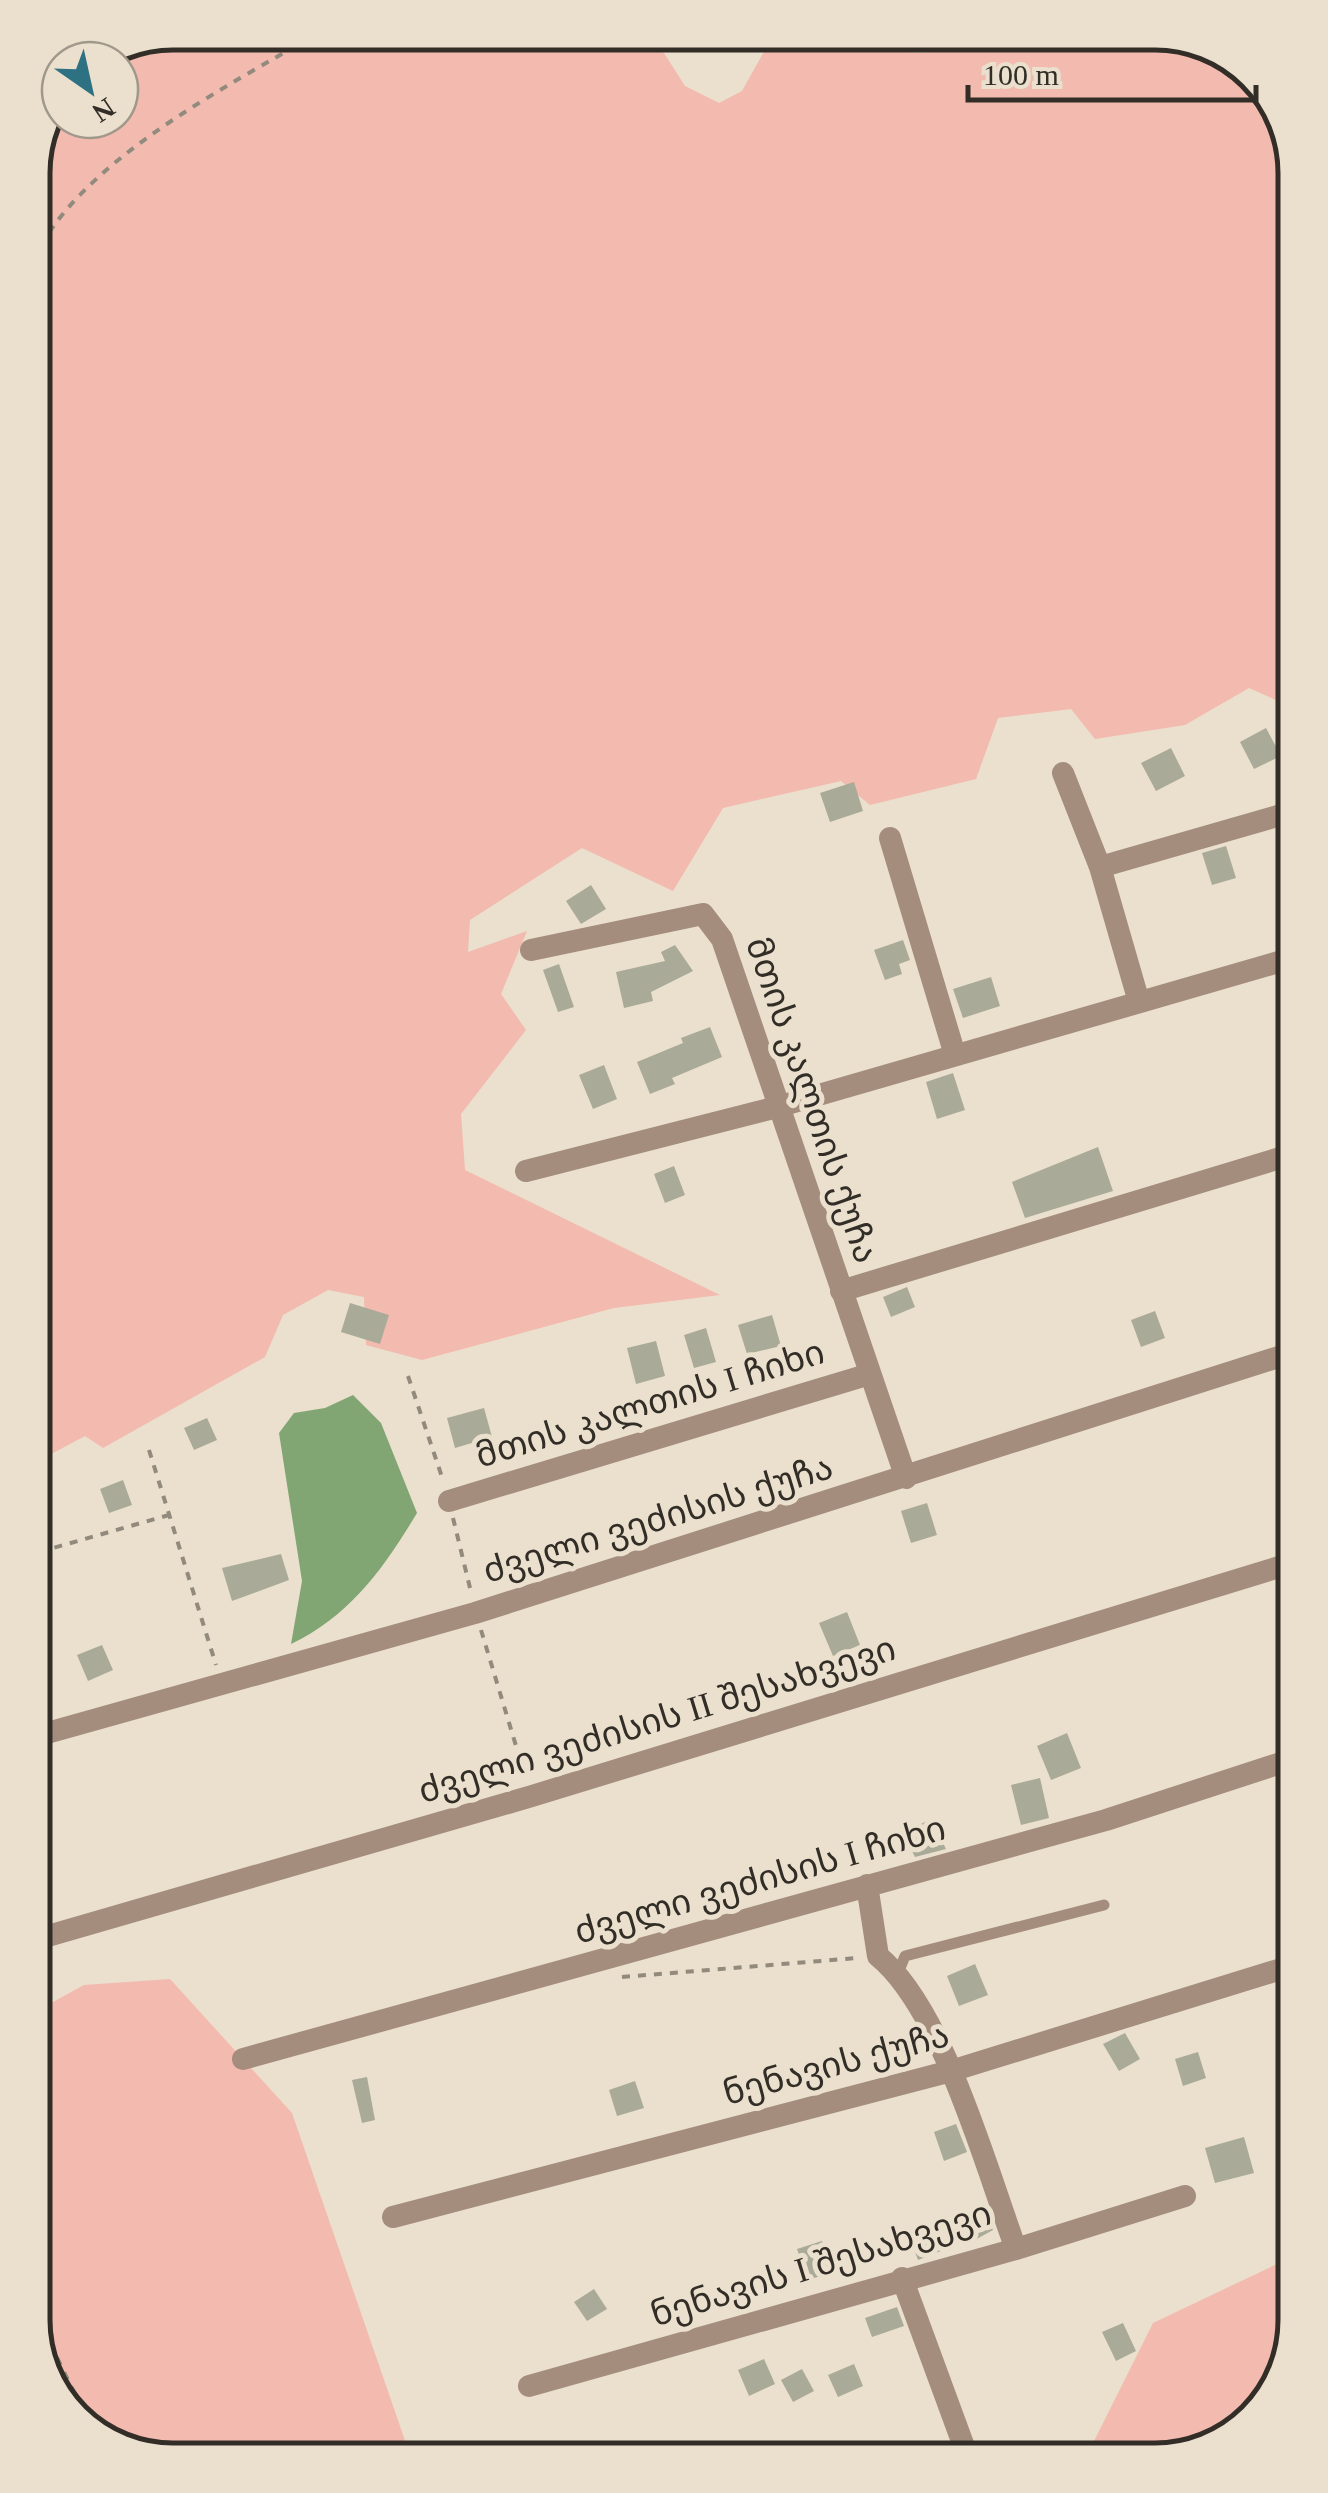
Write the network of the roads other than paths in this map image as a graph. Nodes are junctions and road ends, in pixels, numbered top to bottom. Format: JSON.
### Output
{"nodes":[{"id":1,"x":1062,"y":773,"type":"dead end"},
{"id":2,"x":1278,"y":816,"type":"edge"},
{"id":3,"x":890,"y":838,"type":"dead end"},
{"id":4,"x":1100,"y":867,"type":"junction"},
{"id":5,"x":532,"y":950,"type":"dead end"},
{"id":6,"x":1278,"y":962,"type":"edge"},
{"id":7,"x":1138,"y":1002,"type":"junction"},
{"id":8,"x":955,"y":1055,"type":"junction"},
{"id":9,"x":777,"y":1107,"type":"junction"},
{"id":10,"x":1278,"y":1160,"type":"edge"},
{"id":11,"x":526,"y":1171,"type":"dead end"},
{"id":12,"x":841,"y":1291,"type":"junction"},
{"id":13,"x":1278,"y":1357,"type":"edge"},
{"id":14,"x":870,"y":1374,"type":"junction"},
{"id":15,"x":906,"y":1478,"type":"junction"},
{"id":16,"x":449,"y":1501,"type":"road end"},
{"id":17,"x":1278,"y":1567,"type":"edge"},
{"id":18,"x":50,"y":1732,"type":"edge"},
{"id":19,"x":1278,"y":1763,"type":"edge"},
{"id":20,"x":868,"y":1886,"type":"junction"},
{"id":21,"x":1104,"y":1905,"type":"dead end"},
{"id":22,"x":50,"y":1935,"type":"edge"},
{"id":23,"x":1278,"y":1969,"type":"edge"},
{"id":24,"x":898,"y":1973,"type":"junction"},
{"id":25,"x":243,"y":2059,"type":"dead end"},
{"id":26,"x":951,"y":2070,"type":"junction"},
{"id":27,"x":1185,"y":2196,"type":"dead end"},
{"id":28,"x":394,"y":2218,"type":"dead end"},
{"id":29,"x":1016,"y":2249,"type":"junction"},
{"id":30,"x":902,"y":2278,"type":"junction"},
{"id":31,"x":529,"y":2386,"type":"dead end"},
{"id":32,"x":963,"y":2443,"type":"edge"}],
"edges":[{"from":1,"to":4,"type":"street"},
{"from":2,"to":4,"type":"street"},
{"from":3,"to":8,"type":"street"},
{"from":4,"to":7,"type":"street"},
{"from":5,"to":9,"type":"street","name":"მთის კალთის ქუჩა"},
{"from":6,"to":7,"type":"street"},
{"from":7,"to":8,"type":"street"},
{"from":8,"to":9,"type":"street"},
{"from":9,"to":11,"type":"street"},
{"from":9,"to":12,"type":"street","name":"მთის კალთის ქუჩა"},
{"from":10,"to":12,"type":"street"},
{"from":12,"to":14,"type":"street","name":"მთის კალთის ქუჩა"},
{"from":13,"to":15,"type":"street","name":"ძველი ვეძისის ქუჩა"},
{"from":14,"to":15,"type":"street","name":"მთის კალთის ქუჩა"},
{"from":14,"to":16,"type":"street","name":"მთის კალთის I ჩიხი"},
{"from":15,"to":18,"type":"street","name":"ძველი ვეძისის ქუჩა"},
{"from":17,"to":22,"type":"street","name":"ძველი ვეძისის II შესახვევი"},
{"from":19,"to":20,"type":"street","name":"ძველი ვეძისის I ჩიხი"},
{"from":20,"to":24,"type":"street"},
{"from":20,"to":25,"type":"street","name":"ძველი ვეძისის I ჩიხი"},
{"from":21,"to":24,"type":"lane"},
{"from":23,"to":26,"type":"street","name":"ნენავის ქუჩა"},
{"from":24,"to":26,"type":"street","name":"ნენავის I შესახვევი"},
{"from":26,"to":28,"type":"street","name":"ნენავის ქუჩა"},
{"from":26,"to":29,"type":"street","name":"ნენავის I შესახვევი"},
{"from":27,"to":29,"type":"street"},
{"from":29,"to":30,"type":"street","name":"ნენავის I შესახვევი"},
{"from":30,"to":31,"type":"street","name":"ნენავის I შესახვევი"},
{"from":30,"to":32,"type":"street"}]}
